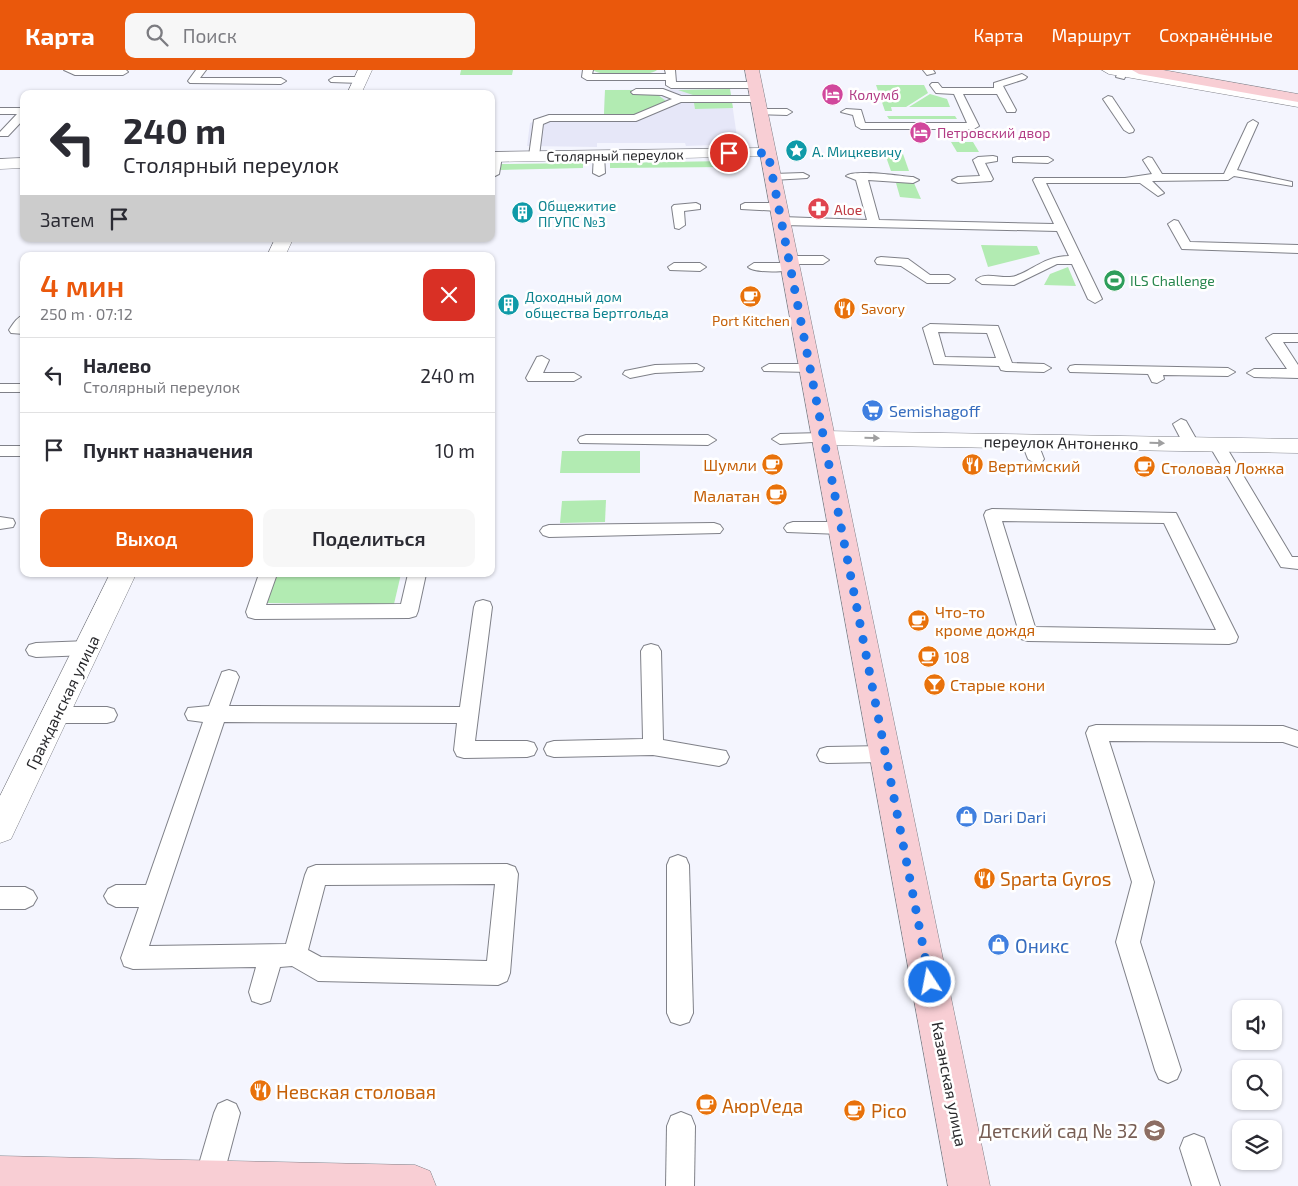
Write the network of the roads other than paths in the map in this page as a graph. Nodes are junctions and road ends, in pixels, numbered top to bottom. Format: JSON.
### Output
{"nodes":[{"id":1,"x":69,"y":70,"type":"edge"},
{"id":2,"x":201,"y":70,"type":"edge"},
{"id":3,"x":278,"y":70,"type":"edge"},
{"id":4,"x":588,"y":70,"type":"edge"},
{"id":5,"x":752,"y":70,"type":"edge"},
{"id":6,"x":1139,"y":70,"type":"edge"},
{"id":7,"x":123,"y":72,"type":"dead end"},
{"id":8,"x":1119,"y":72,"type":"edge"},
{"id":9,"x":671,"y":73,"type":"edge"},
{"id":10,"x":363,"y":75,"type":"edge"},
{"id":11,"x":1022,"y":78,"type":"dead end"},
{"id":12,"x":334,"y":80,"type":"dead end"},
{"id":13,"x":935,"y":85,"type":"dead end"},
{"id":14,"x":356,"y":90,"type":"edge"},
{"id":15,"x":958,"y":91,"type":"junction"},
{"id":16,"x":1000,"y":91,"type":"junction"},
{"id":17,"x":636,"y":92,"type":"dead end"},
{"id":18,"x":1264,"y":97,"type":"junction"},
{"id":19,"x":1298,"y":98,"type":"edge"},
{"id":20,"x":680,"y":99,"type":"junction"},
{"id":21,"x":757,"y":99,"type":"junction"},
{"id":22,"x":854,"y":100,"type":"dead end"},
{"id":23,"x":1108,"y":100,"type":"dead end"},
{"id":24,"x":1298,"y":103,"type":"edge"},
{"id":25,"x":1011,"y":110,"type":"dead end"},
{"id":26,"x":0,"y":111,"type":"edge"},
{"id":27,"x":20,"y":112,"type":"edge"},
{"id":28,"x":787,"y":112,"type":"dead end"},
{"id":29,"x":846,"y":112,"type":"dead end"},
{"id":30,"x":857,"y":112,"type":"junction"},
{"id":31,"x":20,"y":116,"type":"edge"},
{"id":32,"x":1253,"y":124,"type":"dead end"},
{"id":33,"x":1129,"y":130,"type":"dead end"},
{"id":34,"x":4,"y":134,"type":"dead end"},
{"id":35,"x":768,"y":153,"type":"junction"},
{"id":36,"x":599,"y":155,"type":"junction"},
{"id":37,"x":534,"y":156,"type":"junction"},
{"id":38,"x":495,"y":157,"type":"edge"},
{"id":39,"x":992,"y":159,"type":"dead end"},
{"id":40,"x":1017,"y":160,"type":"dead end"},
{"id":41,"x":1048,"y":160,"type":"dead end"},
{"id":42,"x":1148,"y":160,"type":"dead end"},
{"id":43,"x":0,"y":164,"type":"edge"},
{"id":44,"x":20,"y":164,"type":"edge"},
{"id":45,"x":1231,"y":172,"type":"junction"},
{"id":46,"x":599,"y":173,"type":"dead end"},
{"id":47,"x":773,"y":176,"type":"junction"},
{"id":48,"x":802,"y":176,"type":"dead end"},
{"id":49,"x":1159,"y":176,"type":"junction"},
{"id":50,"x":1143,"y":179,"type":"junction"},
{"id":51,"x":913,"y":180,"type":"dead end"},
{"id":52,"x":958,"y":180,"type":"dead end"},
{"id":53,"x":1288,"y":184,"type":"dead end"},
{"id":54,"x":1158,"y":193,"type":"dead end"},
{"id":55,"x":696,"y":207,"type":"dead end"},
{"id":56,"x":745,"y":207,"type":"dead end"},
{"id":57,"x":780,"y":214,"type":"junction"},
{"id":58,"x":874,"y":223,"type":"junction"},
{"id":59,"x":679,"y":224,"type":"dead end"},
{"id":60,"x":1174,"y":224,"type":"dead end"},
{"id":61,"x":1062,"y":228,"type":"junction"},
{"id":62,"x":1298,"y":249,"type":"edge"},
{"id":63,"x":823,"y":260,"type":"dead end"},
{"id":64,"x":1077,"y":260,"type":"junction"},
{"id":65,"x":881,"y":261,"type":"dead end"},
{"id":66,"x":790,"y":264,"type":"junction"},
{"id":67,"x":674,"y":267,"type":"dead end"},
{"id":68,"x":700,"y":267,"type":"dead end"},
{"id":69,"x":754,"y":267,"type":"dead end"},
{"id":70,"x":949,"y":279,"type":"dead end"},
{"id":71,"x":982,"y":280,"type":"dead end"},
{"id":72,"x":1095,"y":299,"type":"dead end"},
{"id":73,"x":1298,"y":338,"type":"edge"},
{"id":74,"x":542,"y":360,"type":"dead end"},
{"id":75,"x":1004,"y":362,"type":"junction"},
{"id":76,"x":697,"y":368,"type":"dead end"},
{"id":77,"x":769,"y":368,"type":"dead end"},
{"id":78,"x":810,"y":368,"type":"junction"},
{"id":79,"x":1044,"y":368,"type":"dead end"},
{"id":80,"x":1075,"y":368,"type":"dead end"},
{"id":81,"x":1228,"y":372,"type":"dead end"},
{"id":82,"x":1254,"y":373,"type":"dead end"},
{"id":83,"x":630,"y":374,"type":"dead end"},
{"id":84,"x":1298,"y":374,"type":"edge"},
{"id":85,"x":574,"y":377,"type":"dead end"},
{"id":86,"x":0,"y":388,"type":"edge"},
{"id":87,"x":20,"y":388,"type":"edge"},
{"id":88,"x":823,"y":438,"type":"junction"},
{"id":89,"x":780,"y":439,"type":"dead end"},
{"id":90,"x":586,"y":440,"type":"dead end"},
{"id":91,"x":708,"y":440,"type":"dead end"},
{"id":92,"x":1217,"y":445,"type":"junction"},
{"id":93,"x":1298,"y":446,"type":"edge"},
{"id":94,"x":20,"y":450,"type":"edge"},
{"id":95,"x":0,"y":451,"type":"edge"},
{"id":96,"x":1058,"y":510,"type":"joint"},
{"id":97,"x":793,"y":528,"type":"dead end"},
{"id":98,"x":841,"y":528,"type":"junction"},
{"id":99,"x":714,"y":529,"type":"dead end"},
{"id":100,"x":549,"y":531,"type":"dead end"},
{"id":101,"x":1298,"y":563,"type":"edge"},
{"id":102,"x":122,"y":577,"type":"edge"},
{"id":103,"x":267,"y":577,"type":"edge"},
{"id":104,"x":416,"y":577,"type":"edge"},
{"id":105,"x":483,"y":607,"type":"dead end"},
{"id":106,"x":88,"y":648,"type":"junction"},
{"id":107,"x":36,"y":650,"type":"dead end"},
{"id":108,"x":651,"y":650,"type":"dead end"},
{"id":109,"x":229,"y":677,"type":"dead end"},
{"id":110,"x":205,"y":714,"type":"junction"},
{"id":111,"x":107,"y":715,"type":"dead end"},
{"id":112,"x":470,"y":715,"type":"junction"},
{"id":113,"x":55,"y":716,"type":"junction"},
{"id":114,"x":1298,"y":739,"type":"edge"},
{"id":115,"x":653,"y":747,"type":"junction"},
{"id":116,"x":527,"y":749,"type":"dead end"},
{"id":117,"x":554,"y":749,"type":"dead end"},
{"id":118,"x":885,"y":754,"type":"junction"},
{"id":119,"x":826,"y":755,"type":"dead end"},
{"id":120,"x":719,"y":757,"type":"dead end"},
{"id":121,"x":0,"y":829,"type":"edge"},
{"id":122,"x":678,"y":865,"type":"dead end"},
{"id":123,"x":116,"y":896,"type":"dead end"},
{"id":124,"x":155,"y":896,"type":"junction"},
{"id":125,"x":0,"y":898,"type":"edge"},
{"id":126,"x":25,"y":898,"type":"dead end"},
{"id":127,"x":283,"y":955,"type":"junction"},
{"id":128,"x":261,"y":992,"type":"dead end"},
{"id":129,"x":680,"y":1014,"type":"dead end"},
{"id":130,"x":1168,"y":1070,"type":"dead end"},
{"id":131,"x":227,"y":1113,"type":"dead end"},
{"id":132,"x":681,"y":1126,"type":"dead end"},
{"id":133,"x":1194,"y":1148,"type":"dead end"},
{"id":134,"x":0,"y":1176,"type":"edge"},
{"id":135,"x":208,"y":1181,"type":"junction"},
{"id":136,"x":415,"y":1186,"type":"edge"},
{"id":137,"x":680,"y":1186,"type":"edge"},
{"id":138,"x":969,"y":1186,"type":"edge"},
{"id":139,"x":1206,"y":1186,"type":"edge"}],
"edges":[{"from":1,"to":7,"type":"lane"},
{"from":2,"to":3,"type":"lane"},
{"from":4,"to":9,"type":"lane"},
{"from":5,"to":21,"type":"street","name":"Казанская улица"},
{"from":6,"to":18,"type":"street"},
{"from":8,"to":18,"type":"street"},
{"from":9,"to":21,"type":"lane"},
{"from":10,"to":12,"type":"lane"},
{"from":10,"to":14,"type":"street"},
{"from":11,"to":16,"type":"lane"},
{"from":13,"to":15,"type":"lane"},
{"from":15,"to":16,"type":"lane"},
{"from":15,"to":30,"type":"lane"},
{"from":16,"to":25,"type":"lane"},
{"from":17,"to":20,"type":"lane"},
{"from":18,"to":19,"type":"street"},
{"from":18,"to":24,"type":"street"},
{"from":20,"to":21,"type":"lane"},
{"from":20,"to":37,"type":"lane"},
{"from":21,"to":28,"type":"lane"},
{"from":21,"to":35,"type":"street","name":"Казанская улица"},
{"from":22,"to":30,"type":"lane"},
{"from":23,"to":33,"type":"lane"},
{"from":26,"to":27,"type":"lane"},
{"from":29,"to":30,"type":"lane"},
{"from":31,"to":34,"type":"lane"},
{"from":32,"to":45,"type":"lane"},
{"from":35,"to":36,"type":"street","name":"Столярный переулок"},
{"from":35,"to":47,"type":"street","name":"Казанская улица"},
{"from":36,"to":37,"type":"street","name":"Столярный переулок"},
{"from":36,"to":46,"type":"lane"},
{"from":37,"to":38,"type":"street","name":"Столярный переулок"},
{"from":39,"to":52,"type":"lane"},
{"from":40,"to":41,"type":"lane"},
{"from":42,"to":49,"type":"lane"},
{"from":43,"to":44,"type":"street"},
{"from":45,"to":49,"type":"lane"},
{"from":45,"to":53,"type":"lane"},
{"from":47,"to":48,"type":"lane"},
{"from":47,"to":57,"type":"street","name":"Казанская улица"},
{"from":49,"to":50,"type":"lane"},
{"from":50,"to":54,"type":"lane"},
{"from":50,"to":61,"type":"lane"},
{"from":51,"to":58,"type":"lane"},
{"from":55,"to":59,"type":"lane"},
{"from":56,"to":57,"type":"lane"},
{"from":57,"to":58,"type":"lane"},
{"from":57,"to":66,"type":"street","name":"Казанская улица"},
{"from":58,"to":61,"type":"lane"},
{"from":60,"to":62,"type":"lane"},
{"from":61,"to":64,"type":"lane"},
{"from":63,"to":66,"type":"lane"},
{"from":64,"to":71,"type":"lane"},
{"from":64,"to":72,"type":"lane"},
{"from":65,"to":70,"type":"lane"},
{"from":66,"to":69,"type":"lane"},
{"from":66,"to":78,"type":"street","name":"Казанская улица"},
{"from":67,"to":68,"type":"lane"},
{"from":73,"to":84,"type":"lane"},
{"from":74,"to":85,"type":"lane"},
{"from":75,"to":75,"type":"lane"},
{"from":75,"to":79,"type":"lane"},
{"from":76,"to":83,"type":"lane"},
{"from":77,"to":78,"type":"lane"},
{"from":78,"to":88,"type":"street","name":"Казанская улица"},
{"from":80,"to":81,"type":"lane"},
{"from":82,"to":84,"type":"lane"},
{"from":86,"to":87,"type":"lane"},
{"from":88,"to":89,"type":"lane"},
{"from":88,"to":92,"type":"street","name":"переулок Антоненко","one_way":true},
{"from":88,"to":98,"type":"street","name":"Казанская улица"},
{"from":90,"to":91,"type":"lane"},
{"from":92,"to":93,"type":"street","name":"переулок Антоненко"},
{"from":92,"to":101,"type":"lane"},
{"from":94,"to":95,"type":"lane"},
{"from":96,"to":96,"type":"lane"},
{"from":97,"to":98,"type":"lane"},
{"from":98,"to":118,"type":"street","name":"Казанская улица"},
{"from":99,"to":100,"type":"lane"},
{"from":102,"to":106,"type":"street","name":"Гражданская улица"},
{"from":103,"to":104,"type":"lane"},
{"from":105,"to":112,"type":"lane"},
{"from":106,"to":107,"type":"lane"},
{"from":106,"to":113,"type":"street","name":"Гражданская улица"},
{"from":108,"to":115,"type":"lane"},
{"from":109,"to":110,"type":"lane"},
{"from":110,"to":112,"type":"lane"},
{"from":110,"to":124,"type":"lane"},
{"from":111,"to":113,"type":"lane"},
{"from":112,"to":116,"type":"lane"},
{"from":113,"to":121,"type":"street","name":"Гражданская улица"},
{"from":114,"to":130,"type":"lane"},
{"from":115,"to":117,"type":"lane"},
{"from":115,"to":120,"type":"lane"},
{"from":118,"to":119,"type":"lane"},
{"from":118,"to":138,"type":"street","name":"Казанская улица"},
{"from":122,"to":129,"type":"lane"},
{"from":123,"to":124,"type":"lane"},
{"from":124,"to":127,"type":"lane"},
{"from":125,"to":126,"type":"lane"},
{"from":127,"to":127,"type":"lane"},
{"from":127,"to":128,"type":"lane"},
{"from":131,"to":135,"type":"lane"},
{"from":132,"to":137,"type":"lane"},
{"from":133,"to":139,"type":"lane"},
{"from":134,"to":135,"type":"street"},
{"from":135,"to":136,"type":"street"}]}
